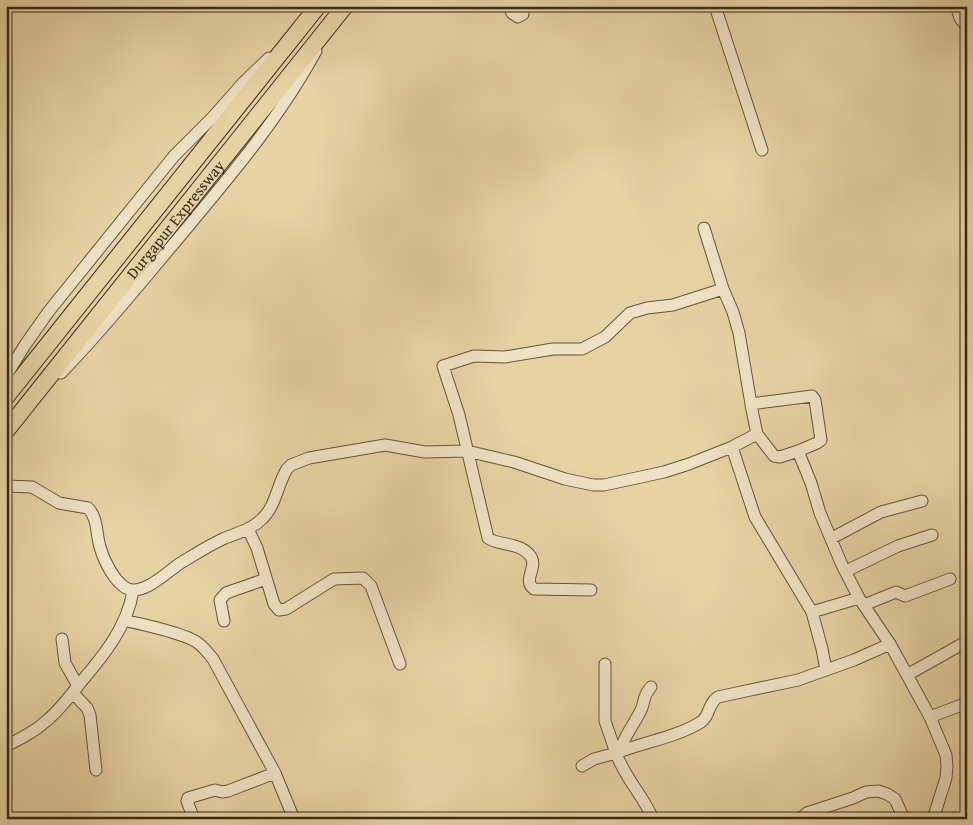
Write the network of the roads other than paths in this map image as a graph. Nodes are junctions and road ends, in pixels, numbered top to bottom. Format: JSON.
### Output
{"nodes":[{"id":1,"x":318,"y":6,"type":"edge"},
{"id":2,"x":345,"y":6,"type":"edge"},
{"id":3,"x":509,"y":6,"type":"edge"},
{"id":4,"x":522,"y":6,"type":"edge"},
{"id":5,"x":715,"y":6,"type":"edge"},
{"id":6,"x":956,"y":6,"type":"edge"},
{"id":7,"x":967,"y":27,"type":"edge"},
{"id":8,"x":299,"y":31,"type":"junction"},
{"id":9,"x":762,"y":150,"type":"dead end"},
{"id":10,"x":704,"y":228,"type":"dead end"},
{"id":11,"x":722,"y":289,"type":"junction"},
{"id":12,"x":6,"y":376,"type":"edge"},
{"id":13,"x":6,"y":397,"type":"edge"},
{"id":14,"x":751,"y":404,"type":"junction"},
{"id":15,"x":10,"y":426,"type":"edge"},
{"id":16,"x":757,"y":434,"type":"junction"},
{"id":17,"x":732,"y":447,"type":"junction"},
{"id":18,"x":467,"y":451,"type":"junction"},
{"id":19,"x":798,"y":451,"type":"junction"},
{"id":20,"x":6,"y":486,"type":"edge"},
{"id":21,"x":922,"y":501,"type":"dead end"},
{"id":22,"x":248,"y":529,"type":"junction"},
{"id":23,"x":932,"y":535,"type":"dead end"},
{"id":24,"x":832,"y":538,"type":"junction"},
{"id":25,"x":846,"y":571,"type":"junction"},
{"id":26,"x":266,"y":579,"type":"junction"},
{"id":27,"x":950,"y":580,"type":"dead end"},
{"id":28,"x":133,"y":590,"type":"junction"},
{"id":29,"x":591,"y":590,"type":"dead end"},
{"id":30,"x":861,"y":602,"type":"junction"},
{"id":31,"x":812,"y":612,"type":"junction"},
{"id":32,"x":124,"y":620,"type":"junction"},
{"id":33,"x":224,"y":620,"type":"dead end"},
{"id":34,"x":62,"y":639,"type":"dead end"},
{"id":35,"x":890,"y":644,"type":"junction"},
{"id":36,"x":964,"y":644,"type":"dead end"},
{"id":37,"x":400,"y":664,"type":"dead end"},
{"id":38,"x":605,"y":664,"type":"dead end"},
{"id":39,"x":826,"y":670,"type":"junction"},
{"id":40,"x":907,"y":675,"type":"junction"},
{"id":41,"x":651,"y":688,"type":"dead end"},
{"id":42,"x":75,"y":690,"type":"junction"},
{"id":43,"x":967,"y":704,"type":"edge"},
{"id":44,"x":930,"y":716,"type":"junction"},
{"id":45,"x":6,"y":746,"type":"edge"},
{"id":46,"x":618,"y":752,"type":"junction"},
{"id":47,"x":582,"y":766,"type":"dead end"},
{"id":48,"x":96,"y":770,"type":"dead end"},
{"id":49,"x":275,"y":773,"type":"junction"},
{"id":50,"x":194,"y":819,"type":"edge"},
{"id":51,"x":294,"y":819,"type":"edge"},
{"id":52,"x":653,"y":819,"type":"edge"},
{"id":53,"x":800,"y":819,"type":"edge"},
{"id":54,"x":904,"y":819,"type":"edge"},
{"id":55,"x":933,"y":819,"type":"edge"}],
"edges":[{"from":1,"to":8,"type":"highway","name":"Durgapur Expressway"},
{"from":2,"to":15,"type":"highway","name":"Durgapur Expressway"},
{"from":3,"to":4,"type":"street"},
{"from":5,"to":9,"type":"street"},
{"from":6,"to":7,"type":"street"},
{"from":8,"to":12,"type":"street"},
{"from":8,"to":13,"type":"highway","name":"Durgapur Expressway"},
{"from":10,"to":11,"type":"street"},
{"from":11,"to":14,"type":"street"},
{"from":11,"to":18,"type":"street"},
{"from":14,"to":16,"type":"street"},
{"from":14,"to":19,"type":"street"},
{"from":16,"to":17,"type":"street"},
{"from":16,"to":19,"type":"street"},
{"from":17,"to":18,"type":"street"},
{"from":17,"to":31,"type":"street"},
{"from":18,"to":22,"type":"street"},
{"from":18,"to":29,"type":"street"},
{"from":19,"to":24,"type":"street"},
{"from":20,"to":28,"type":"street"},
{"from":21,"to":24,"type":"street"},
{"from":22,"to":26,"type":"street"},
{"from":22,"to":28,"type":"street"},
{"from":23,"to":25,"type":"street"},
{"from":24,"to":25,"type":"street"},
{"from":25,"to":30,"type":"street"},
{"from":26,"to":33,"type":"street"},
{"from":26,"to":37,"type":"street"},
{"from":27,"to":30,"type":"street"},
{"from":28,"to":32,"type":"street"},
{"from":30,"to":31,"type":"street"},
{"from":30,"to":35,"type":"street"},
{"from":31,"to":39,"type":"street"},
{"from":32,"to":42,"type":"street"},
{"from":32,"to":49,"type":"street"},
{"from":34,"to":42,"type":"street"},
{"from":35,"to":39,"type":"street"},
{"from":35,"to":40,"type":"street"},
{"from":36,"to":40,"type":"street"},
{"from":38,"to":46,"type":"street"},
{"from":39,"to":46,"type":"street"},
{"from":40,"to":44,"type":"street"},
{"from":41,"to":46,"type":"street"},
{"from":42,"to":45,"type":"street"},
{"from":42,"to":48,"type":"street"},
{"from":43,"to":44,"type":"street"},
{"from":44,"to":55,"type":"street"},
{"from":46,"to":47,"type":"street"},
{"from":46,"to":52,"type":"street"},
{"from":49,"to":50,"type":"street"},
{"from":49,"to":51,"type":"street"},
{"from":53,"to":54,"type":"street"}]}
